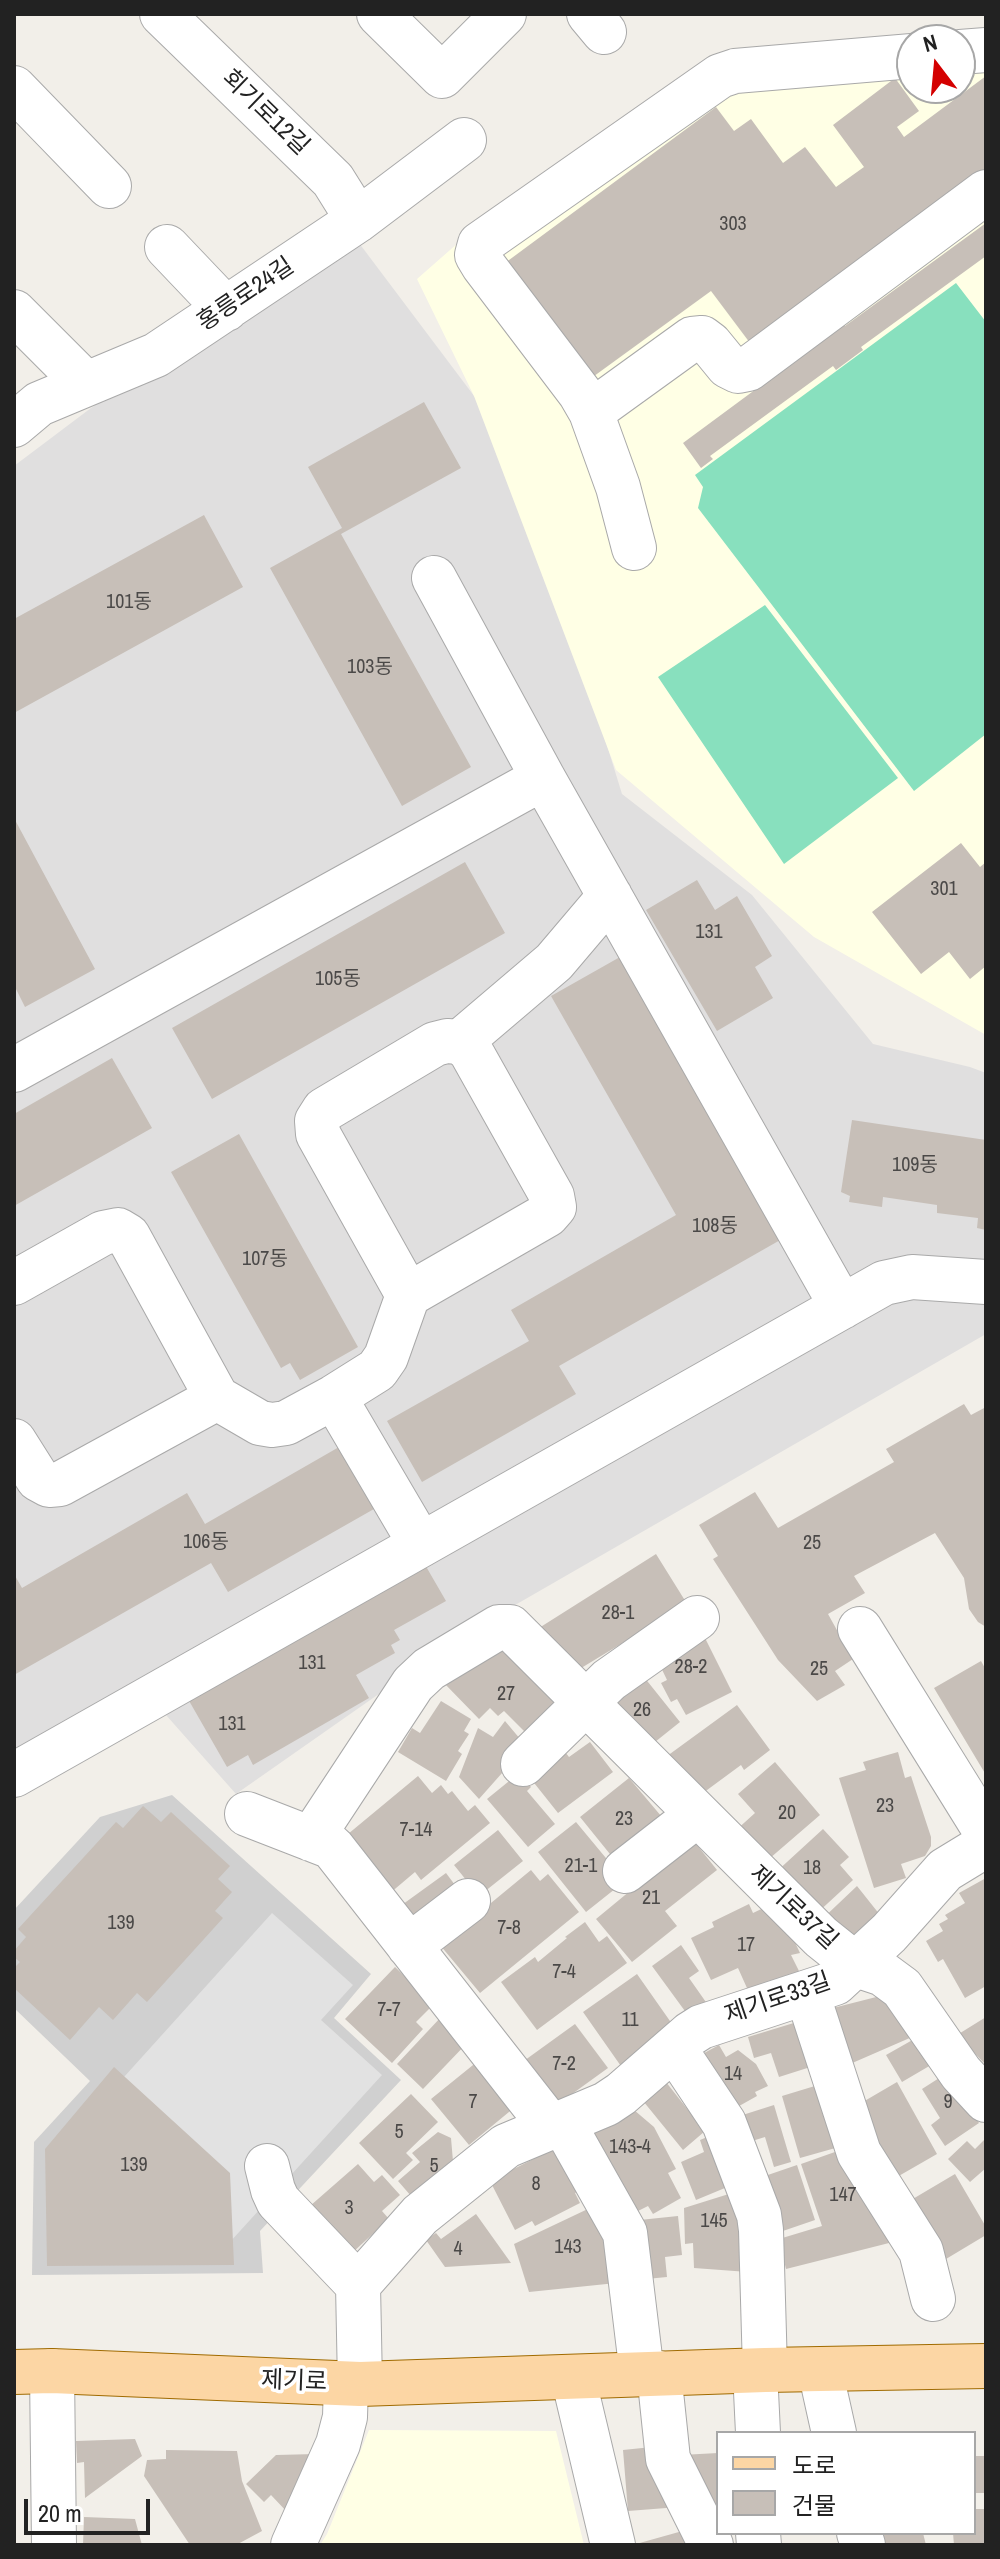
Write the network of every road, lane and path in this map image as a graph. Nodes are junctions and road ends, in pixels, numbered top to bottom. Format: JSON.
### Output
{"nodes":[{"id":1,"x":162,"y":14,"type":"edge"},
{"id":2,"x":379,"y":14,"type":"edge"},
{"id":3,"x":504,"y":14,"type":"edge"},
{"id":4,"x":896,"y":57,"type":"edge"},
{"id":5,"x":14,"y":88,"type":"edge"},
{"id":6,"x":464,"y":140,"type":"dead end"},
{"id":7,"x":109,"y":186,"type":"dead end"},
{"id":8,"x":986,"y":192,"type":"edge"},
{"id":9,"x":358,"y":220,"type":"junction"},
{"id":10,"x":167,"y":247,"type":"dead end"},
{"id":11,"x":226,"y":309,"type":"junction"},
{"id":12,"x":14,"y":312,"type":"edge"},
{"id":13,"x":86,"y":384,"type":"junction"},
{"id":14,"x":591,"y":412,"type":"junction"},
{"id":15,"x":14,"y":425,"type":"edge"},
{"id":16,"x":634,"y":548,"type":"dead end"},
{"id":17,"x":434,"y":578,"type":"dead end"},
{"id":18,"x":543,"y":778,"type":"junction"},
{"id":19,"x":610,"y":896,"type":"junction"},
{"id":20,"x":460,"y":1042,"type":"junction"},
{"id":21,"x":14,"y":1070,"type":"edge"},
{"id":22,"x":986,"y":1282,"type":"edge"},
{"id":23,"x":14,"y":1283,"type":"edge"},
{"id":24,"x":408,"y":1295,"type":"junction"},
{"id":25,"x":842,"y":1307,"type":"junction"},
{"id":26,"x":334,"y":1397,"type":"junction"},
{"id":27,"x":217,"y":1398,"type":"junction"},
{"id":28,"x":14,"y":1441,"type":"edge"},
{"id":29,"x":421,"y":1545,"type":"junction"},
{"id":30,"x":697,"y":1618,"type":"dead end"},
{"id":31,"x":860,"y":1629,"type":"dead end"},
{"id":32,"x":585,"y":1703,"type":"junction"},
{"id":33,"x":523,"y":1764,"type":"dead end"},
{"id":34,"x":14,"y":1775,"type":"edge"},
{"id":35,"x":247,"y":1814,"type":"dead end"},
{"id":36,"x":697,"y":1815,"type":"junction"},
{"id":37,"x":986,"y":1832,"type":"edge"},
{"id":38,"x":311,"y":1839,"type":"junction"},
{"id":39,"x":986,"y":1845,"type":"edge"},
{"id":40,"x":625,"y":1871,"type":"dead end"},
{"id":41,"x":468,"y":1901,"type":"dead end"},
{"id":42,"x":409,"y":1946,"type":"junction"},
{"id":43,"x":856,"y":1965,"type":"junction"},
{"id":44,"x":807,"y":1993,"type":"junction"},
{"id":45,"x":674,"y":2048,"type":"junction"},
{"id":46,"x":986,"y":2100,"type":"edge"},
{"id":47,"x":557,"y":2125,"type":"junction"},
{"id":48,"x":267,"y":2166,"type":"dead end"},
{"id":49,"x":358,"y":2285,"type":"junction"},
{"id":50,"x":933,"y":2299,"type":"dead end"},
{"id":51,"x":986,"y":2366,"type":"edge"},
{"id":52,"x":760,"y":2370,"type":"junction"},
{"id":53,"x":820,"y":2370,"type":"junction"},
{"id":54,"x":33,"y":2372,"type":"edge"},
{"id":55,"x":650,"y":2374,"type":"junction"},
{"id":56,"x":573,"y":2377,"type":"junction"},
{"id":57,"x":353,"y":2384,"type":"junction"},
{"id":58,"x":758,"y":2431,"type":"edge"},
{"id":59,"x":834,"y":2431,"type":"edge"},
{"id":60,"x":54,"y":2545,"type":"edge"},
{"id":61,"x":293,"y":2545,"type":"edge"},
{"id":62,"x":613,"y":2545,"type":"edge"},
{"id":63,"x":711,"y":2545,"type":"edge"}],
"edges":[{"from":1,"to":9,"type":"street","name":"회기로12길"},
{"from":2,"to":3,"type":"street"},
{"from":4,"to":14,"type":"street"},
{"from":5,"to":7,"type":"street"},
{"from":6,"to":9,"type":"street","name":"홍릉로24길"},
{"from":8,"to":14,"type":"street"},
{"from":9,"to":11,"type":"street","name":"홍릉로24길"},
{"from":10,"to":11,"type":"street"},
{"from":11,"to":13,"type":"street","name":"홍릉로24길"},
{"from":12,"to":13,"type":"street"},
{"from":13,"to":15,"type":"street","name":"홍릉로24길"},
{"from":14,"to":16,"type":"street"},
{"from":17,"to":18,"type":"street"},
{"from":18,"to":19,"type":"street"},
{"from":18,"to":21,"type":"street"},
{"from":19,"to":20,"type":"street"},
{"from":19,"to":25,"type":"street"},
{"from":20,"to":24,"type":"street"},
{"from":20,"to":24,"type":"street"},
{"from":22,"to":25,"type":"street"},
{"from":23,"to":27,"type":"street"},
{"from":24,"to":26,"type":"street"},
{"from":25,"to":29,"type":"street"},
{"from":26,"to":27,"type":"street"},
{"from":26,"to":29,"type":"street"},
{"from":27,"to":28,"type":"street"},
{"from":29,"to":34,"type":"street"},
{"from":30,"to":32,"type":"street"},
{"from":31,"to":37,"type":"street"},
{"from":32,"to":33,"type":"street"},
{"from":32,"to":36,"type":"street","name":"제기로37길"},
{"from":32,"to":38,"type":"street","name":"제기로37길"},
{"from":35,"to":38,"type":"street"},
{"from":36,"to":40,"type":"street"},
{"from":36,"to":43,"type":"street","name":"제기로37길"},
{"from":38,"to":42,"type":"street"},
{"from":39,"to":43,"type":"street","name":"제기로33길"},
{"from":41,"to":42,"type":"street"},
{"from":42,"to":47,"type":"street"},
{"from":43,"to":44,"type":"street","name":"제기로33길"},
{"from":43,"to":46,"type":"street","name":"제기로37길"},
{"from":44,"to":45,"type":"street","name":"제기로33길"},
{"from":44,"to":50,"type":"street"},
{"from":45,"to":47,"type":"street","name":"제기로33길"},
{"from":45,"to":52,"type":"street"},
{"from":47,"to":49,"type":"street","name":"제기로33길"},
{"from":47,"to":55,"type":"street"},
{"from":48,"to":49,"type":"street"},
{"from":49,"to":57,"type":"street"},
{"from":51,"to":53,"type":"main road","name":"제기로"},
{"from":52,"to":53,"type":"main road","name":"제기로"},
{"from":52,"to":55,"type":"main road","name":"제기로"},
{"from":52,"to":58,"type":"street"},
{"from":53,"to":59,"type":"street"},
{"from":54,"to":57,"type":"main road","name":"제기로"},
{"from":54,"to":60,"type":"street"},
{"from":55,"to":56,"type":"main road","name":"제기로"},
{"from":55,"to":63,"type":"street"},
{"from":56,"to":57,"type":"main road","name":"제기로"},
{"from":56,"to":62,"type":"street"},
{"from":57,"to":61,"type":"street"}]}
